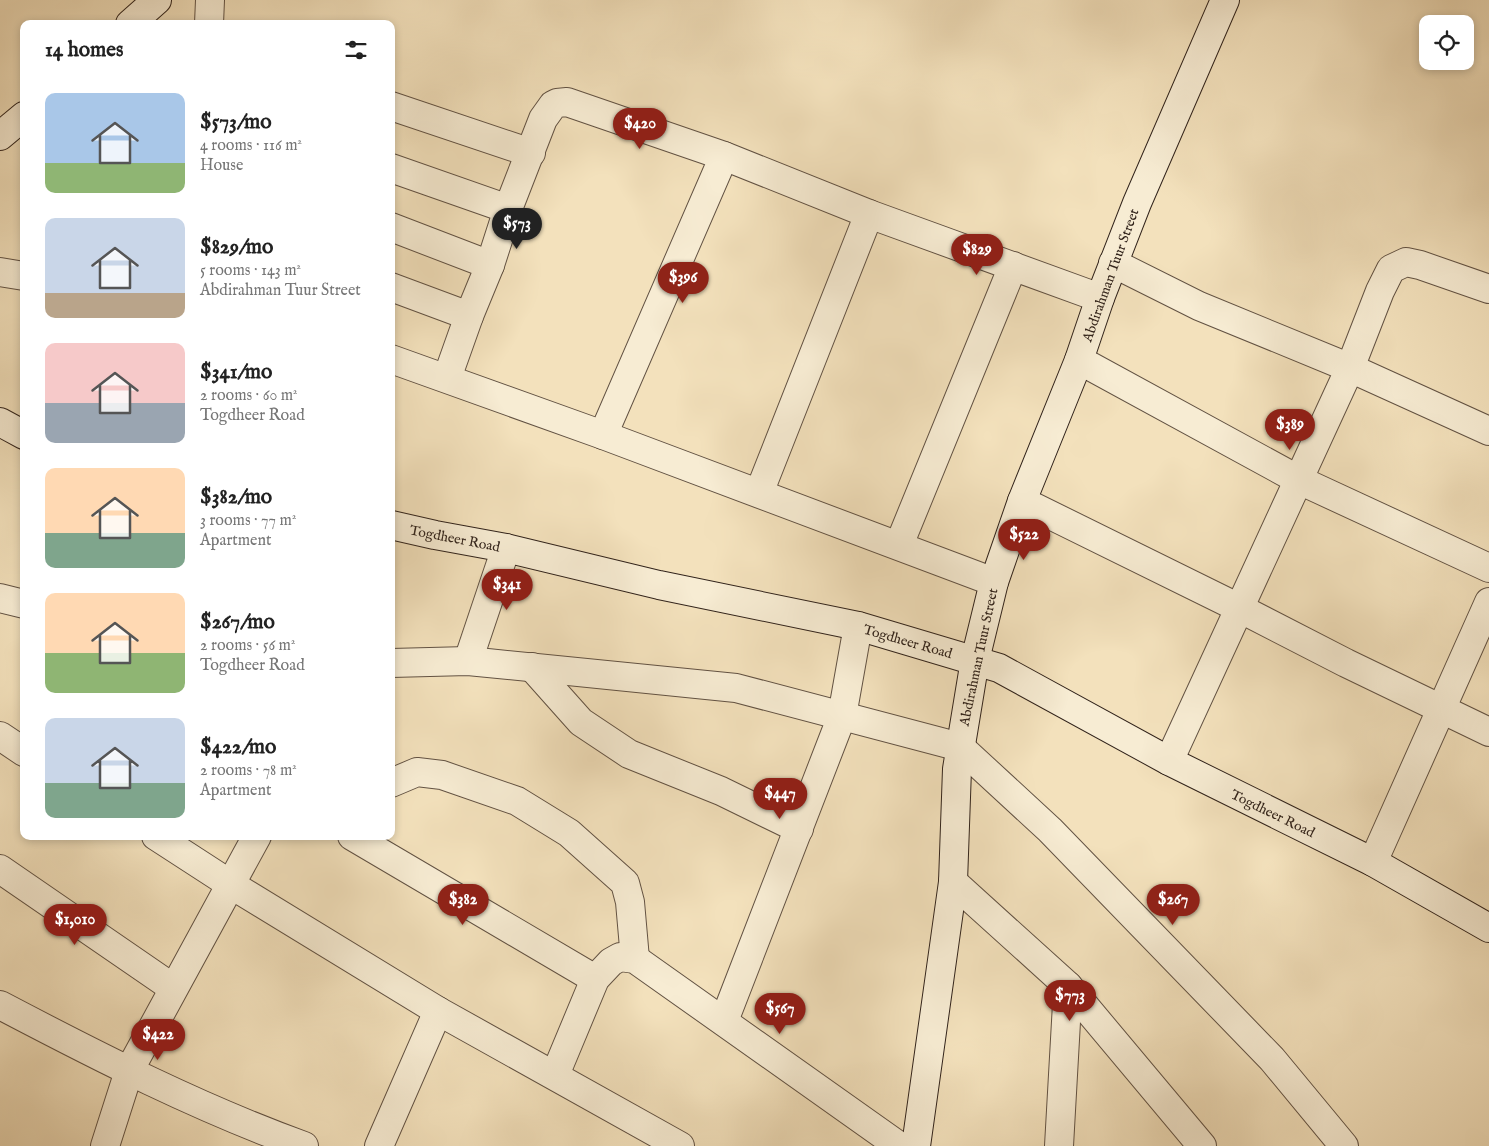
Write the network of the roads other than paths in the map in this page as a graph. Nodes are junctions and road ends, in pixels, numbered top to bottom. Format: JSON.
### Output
{"nodes":[{"id":1,"x":157,"y":0,"type":"edge"},
{"id":2,"x":210,"y":0,"type":"edge"},
{"id":3,"x":1225,"y":0,"type":"edge"},
{"id":4,"x":134,"y":20,"type":"edge"},
{"id":5,"x":209,"y":20,"type":"edge"},
{"id":6,"x":395,"y":107,"type":"edge"},
{"id":7,"x":20,"y":119,"type":"edge"},
{"id":8,"x":0,"y":136,"type":"edge"},
{"id":9,"x":531,"y":153,"type":"junction"},
{"id":10,"x":724,"y":156,"type":"junction"},
{"id":11,"x":395,"y":169,"type":"edge"},
{"id":12,"x":508,"y":209,"type":"junction"},
{"id":13,"x":869,"y":214,"type":"junction"},
{"id":14,"x":395,"y":229,"type":"edge"},
{"id":15,"x":1113,"y":263,"type":"junction"},
{"id":16,"x":490,"y":265,"type":"junction"},
{"id":17,"x":1013,"y":266,"type":"junction"},
{"id":18,"x":0,"y":272,"type":"edge"},
{"id":19,"x":20,"y":275,"type":"edge"},
{"id":20,"x":395,"y":289,"type":"edge"},
{"id":21,"x":1489,"y":289,"type":"edge"},
{"id":22,"x":1100,"y":298,"type":"junction"},
{"id":23,"x":468,"y":316,"type":"junction"},
{"id":24,"x":395,"y":359,"type":"edge"},
{"id":25,"x":1079,"y":360,"type":"junction"},
{"id":26,"x":1350,"y":368,"type":"junction"},
{"id":27,"x":447,"y":378,"type":"junction"},
{"id":28,"x":0,"y":422,"type":"edge"},
{"id":29,"x":1489,"y":431,"type":"edge"},
{"id":30,"x":20,"y":433,"type":"edge"},
{"id":31,"x":603,"y":435,"type":"junction"},
{"id":32,"x":1299,"y":480,"type":"junction"},
{"id":33,"x":759,"y":493,"type":"junction"},
{"id":34,"x":1022,"y":501,"type":"junction"},
{"id":35,"x":395,"y":526,"type":"edge"},
{"id":36,"x":899,"y":545,"type":"junction"},
{"id":37,"x":506,"y":548,"type":"junction"},
{"id":38,"x":1489,"y":568,"type":"edge"},
{"id":39,"x":994,"y":582,"type":"junction"},
{"id":40,"x":0,"y":598,"type":"edge"},
{"id":41,"x":1489,"y":602,"type":"edge"},
{"id":42,"x":20,"y":603,"type":"edge"},
{"id":43,"x":1239,"y":608,"type":"junction"},
{"id":44,"x":858,"y":626,"type":"junction"},
{"id":45,"x":975,"y":660,"type":"junction"},
{"id":46,"x":468,"y":661,"type":"junction"},
{"id":47,"x":395,"y":663,"type":"edge"},
{"id":48,"x":532,"y":667,"type":"junction"},
{"id":49,"x":1440,"y":709,"type":"junction"},
{"id":50,"x":842,"y":716,"type":"junction"},
{"id":51,"x":1489,"y":732,"type":"edge"},
{"id":52,"x":0,"y":736,"type":"edge"},
{"id":53,"x":960,"y":747,"type":"junction"},
{"id":54,"x":20,"y":749,"type":"edge"},
{"id":55,"x":1169,"y":761,"type":"junction"},
{"id":56,"x":395,"y":781,"type":"edge"},
{"id":57,"x":800,"y":829,"type":"junction"},
{"id":58,"x":162,"y":840,"type":"edge"},
{"id":59,"x":255,"y":840,"type":"edge"},
{"id":60,"x":359,"y":840,"type":"edge"},
{"id":61,"x":1373,"y":862,"type":"junction"},
{"id":62,"x":0,"y":869,"type":"edge"},
{"id":63,"x":953,"y":882,"type":"junction"},
{"id":64,"x":230,"y":884,"type":"junction"},
{"id":65,"x":1489,"y":928,"type":"edge"},
{"id":66,"x":635,"y":959,"type":"junction"},
{"id":67,"x":595,"y":978,"type":"junction"},
{"id":68,"x":1068,"y":986,"type":"junction"},
{"id":69,"x":173,"y":988,"type":"junction"},
{"id":70,"x":0,"y":1005,"type":"edge"},
{"id":71,"x":438,"y":1011,"type":"junction"},
{"id":72,"x":724,"y":1021,"type":"junction"},
{"id":73,"x":129,"y":1071,"type":"junction"},
{"id":74,"x":555,"y":1075,"type":"junction"},
{"id":75,"x":105,"y":1146,"type":"edge"},
{"id":76,"x":304,"y":1146,"type":"edge"},
{"id":77,"x":379,"y":1146,"type":"edge"},
{"id":78,"x":680,"y":1146,"type":"edge"},
{"id":79,"x":899,"y":1146,"type":"edge"},
{"id":80,"x":916,"y":1146,"type":"edge"},
{"id":81,"x":1059,"y":1146,"type":"edge"},
{"id":82,"x":1202,"y":1146,"type":"edge"},
{"id":83,"x":1344,"y":1146,"type":"edge"}],
"edges":[{"from":1,"to":4,"type":"street"},
{"from":2,"to":5,"type":"street"},
{"from":3,"to":15,"type":"street","name":"Abdirahman Tuur Street"},
{"from":6,"to":9,"type":"street"},
{"from":7,"to":8,"type":"street"},
{"from":9,"to":10,"type":"street"},
{"from":9,"to":12,"type":"street"},
{"from":10,"to":13,"type":"street"},
{"from":10,"to":31,"type":"street"},
{"from":11,"to":12,"type":"street"},
{"from":12,"to":16,"type":"street"},
{"from":13,"to":17,"type":"street"},
{"from":13,"to":33,"type":"street"},
{"from":14,"to":16,"type":"street"},
{"from":15,"to":22,"type":"street","name":"Abdirahman Tuur Street"},
{"from":15,"to":26,"type":"street"},
{"from":16,"to":23,"type":"street"},
{"from":17,"to":22,"type":"street"},
{"from":17,"to":36,"type":"street"},
{"from":18,"to":19,"type":"street"},
{"from":20,"to":23,"type":"street"},
{"from":21,"to":26,"type":"street"},
{"from":22,"to":25,"type":"street","name":"Abdirahman Tuur Street"},
{"from":23,"to":27,"type":"street"},
{"from":24,"to":27,"type":"street"},
{"from":25,"to":32,"type":"street"},
{"from":25,"to":34,"type":"street","name":"Abdirahman Tuur Street"},
{"from":26,"to":29,"type":"street"},
{"from":26,"to":32,"type":"street"},
{"from":27,"to":31,"type":"street"},
{"from":28,"to":30,"type":"street"},
{"from":31,"to":33,"type":"street"},
{"from":32,"to":38,"type":"street"},
{"from":32,"to":43,"type":"street"},
{"from":33,"to":36,"type":"street"},
{"from":34,"to":39,"type":"street","name":"Abdirahman Tuur Street"},
{"from":34,"to":43,"type":"street"},
{"from":35,"to":37,"type":"street","name":"Togdheer Road"},
{"from":36,"to":39,"type":"street"},
{"from":37,"to":44,"type":"street","name":"Togdheer Road"},
{"from":37,"to":46,"type":"street"},
{"from":39,"to":45,"type":"street","name":"Abdirahman Tuur Street"},
{"from":40,"to":42,"type":"street"},
{"from":41,"to":49,"type":"street"},
{"from":43,"to":49,"type":"street"},
{"from":43,"to":55,"type":"street"},
{"from":44,"to":45,"type":"street","name":"Togdheer Road"},
{"from":44,"to":50,"type":"street"},
{"from":45,"to":53,"type":"street","name":"Abdirahman Tuur Street"},
{"from":45,"to":55,"type":"street","name":"Togdheer Road"},
{"from":46,"to":47,"type":"street"},
{"from":46,"to":48,"type":"street"},
{"from":48,"to":50,"type":"street"},
{"from":48,"to":57,"type":"street"},
{"from":49,"to":51,"type":"street"},
{"from":49,"to":61,"type":"street"},
{"from":50,"to":53,"type":"street"},
{"from":50,"to":57,"type":"street"},
{"from":52,"to":54,"type":"street"},
{"from":53,"to":63,"type":"street","name":"Abdirahman Tuur Street"},
{"from":53,"to":83,"type":"street"},
{"from":55,"to":61,"type":"street","name":"Togdheer Road"},
{"from":56,"to":66,"type":"street"},
{"from":57,"to":72,"type":"street"},
{"from":58,"to":64,"type":"street"},
{"from":59,"to":64,"type":"street"},
{"from":60,"to":67,"type":"street"},
{"from":61,"to":65,"type":"street","name":"Togdheer Road"},
{"from":62,"to":69,"type":"street"},
{"from":63,"to":68,"type":"street"},
{"from":63,"to":80,"type":"street","name":"Abdirahman Tuur Street"},
{"from":64,"to":69,"type":"street"},
{"from":64,"to":71,"type":"street"},
{"from":66,"to":67,"type":"street"},
{"from":66,"to":72,"type":"street"},
{"from":67,"to":74,"type":"street"},
{"from":68,"to":81,"type":"street"},
{"from":68,"to":82,"type":"street"},
{"from":69,"to":73,"type":"street"},
{"from":70,"to":73,"type":"street"},
{"from":71,"to":74,"type":"street"},
{"from":71,"to":77,"type":"street"},
{"from":72,"to":79,"type":"street"},
{"from":73,"to":75,"type":"street"},
{"from":73,"to":76,"type":"street"},
{"from":74,"to":78,"type":"street"}]}
